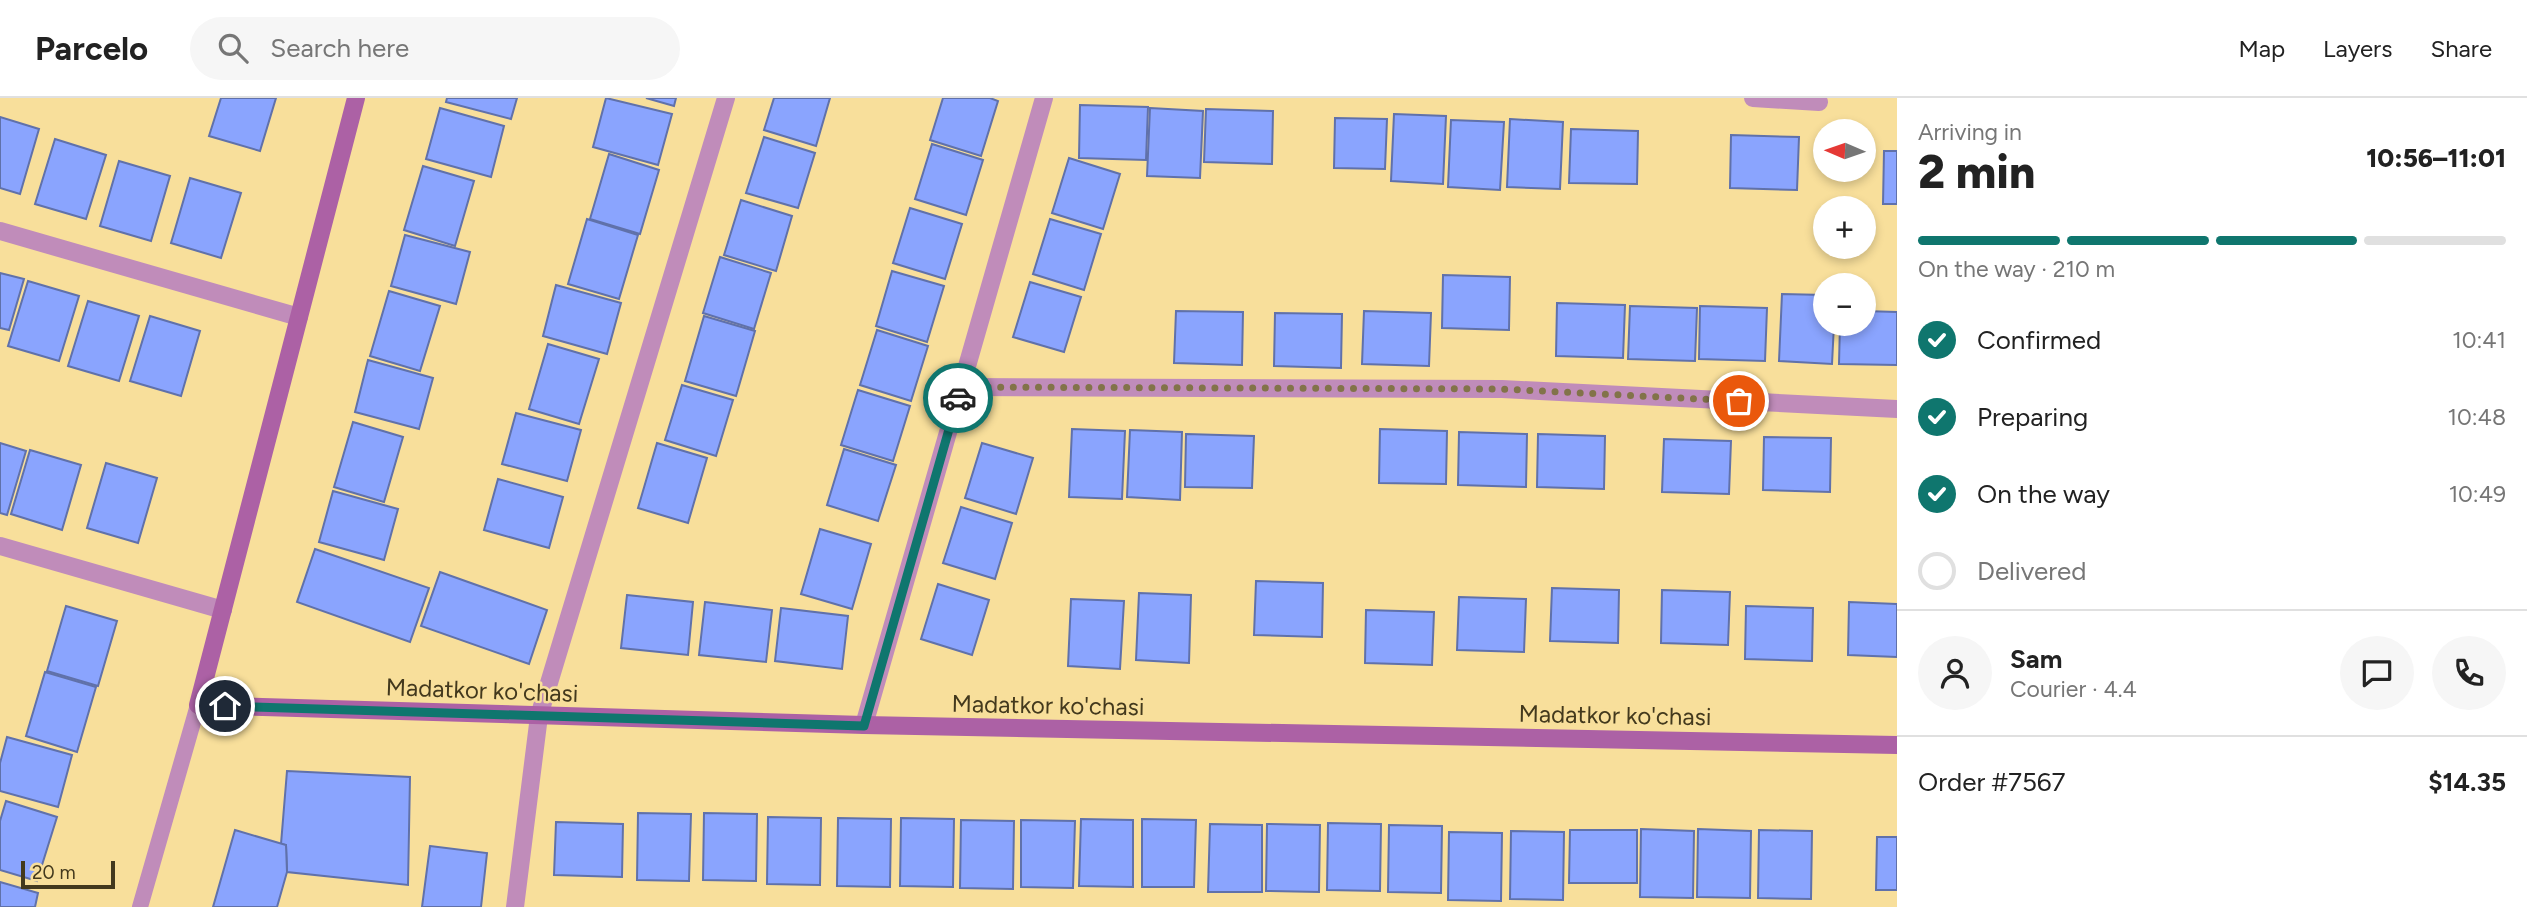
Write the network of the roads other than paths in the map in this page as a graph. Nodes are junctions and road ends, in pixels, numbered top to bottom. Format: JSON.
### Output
{"nodes":[{"id":1,"x":356,"y":98,"type":"edge"},
{"id":2,"x":726,"y":98,"type":"edge"},
{"id":3,"x":1044,"y":98,"type":"edge"},
{"id":4,"x":1753,"y":98,"type":"edge"},
{"id":5,"x":1819,"y":102,"type":"dead end"},
{"id":6,"x":0,"y":232,"type":"edge"},
{"id":7,"x":299,"y":317,"type":"junction"},
{"id":8,"x":962,"y":387,"type":"junction"},
{"id":9,"x":1897,"y":409,"type":"edge"},
{"id":10,"x":0,"y":547,"type":"edge"},
{"id":11,"x":223,"y":610,"type":"junction"},
{"id":12,"x":198,"y":705,"type":"junction"},
{"id":13,"x":539,"y":716,"type":"junction"},
{"id":14,"x":864,"y":726,"type":"junction"},
{"id":15,"x":1897,"y":745,"type":"edge"},
{"id":16,"x":140,"y":907,"type":"edge"},
{"id":17,"x":515,"y":907,"type":"edge"}],
"edges":[{"from":1,"to":7,"type":"street"},
{"from":2,"to":13,"type":"street"},
{"from":3,"to":8,"type":"street"},
{"from":4,"to":5,"type":"street"},
{"from":6,"to":7,"type":"street"},
{"from":7,"to":11,"type":"street"},
{"from":8,"to":9,"type":"street"},
{"from":8,"to":14,"type":"street"},
{"from":10,"to":11,"type":"street"},
{"from":11,"to":12,"type":"street"},
{"from":12,"to":13,"type":"street","name":"Madatkor ko'chasi"},
{"from":12,"to":16,"type":"lane"},
{"from":13,"to":14,"type":"street","name":"Madatkor ko'chasi"},
{"from":13,"to":17,"type":"street"},
{"from":14,"to":15,"type":"street","name":"Madatkor ko'chasi"}]}
